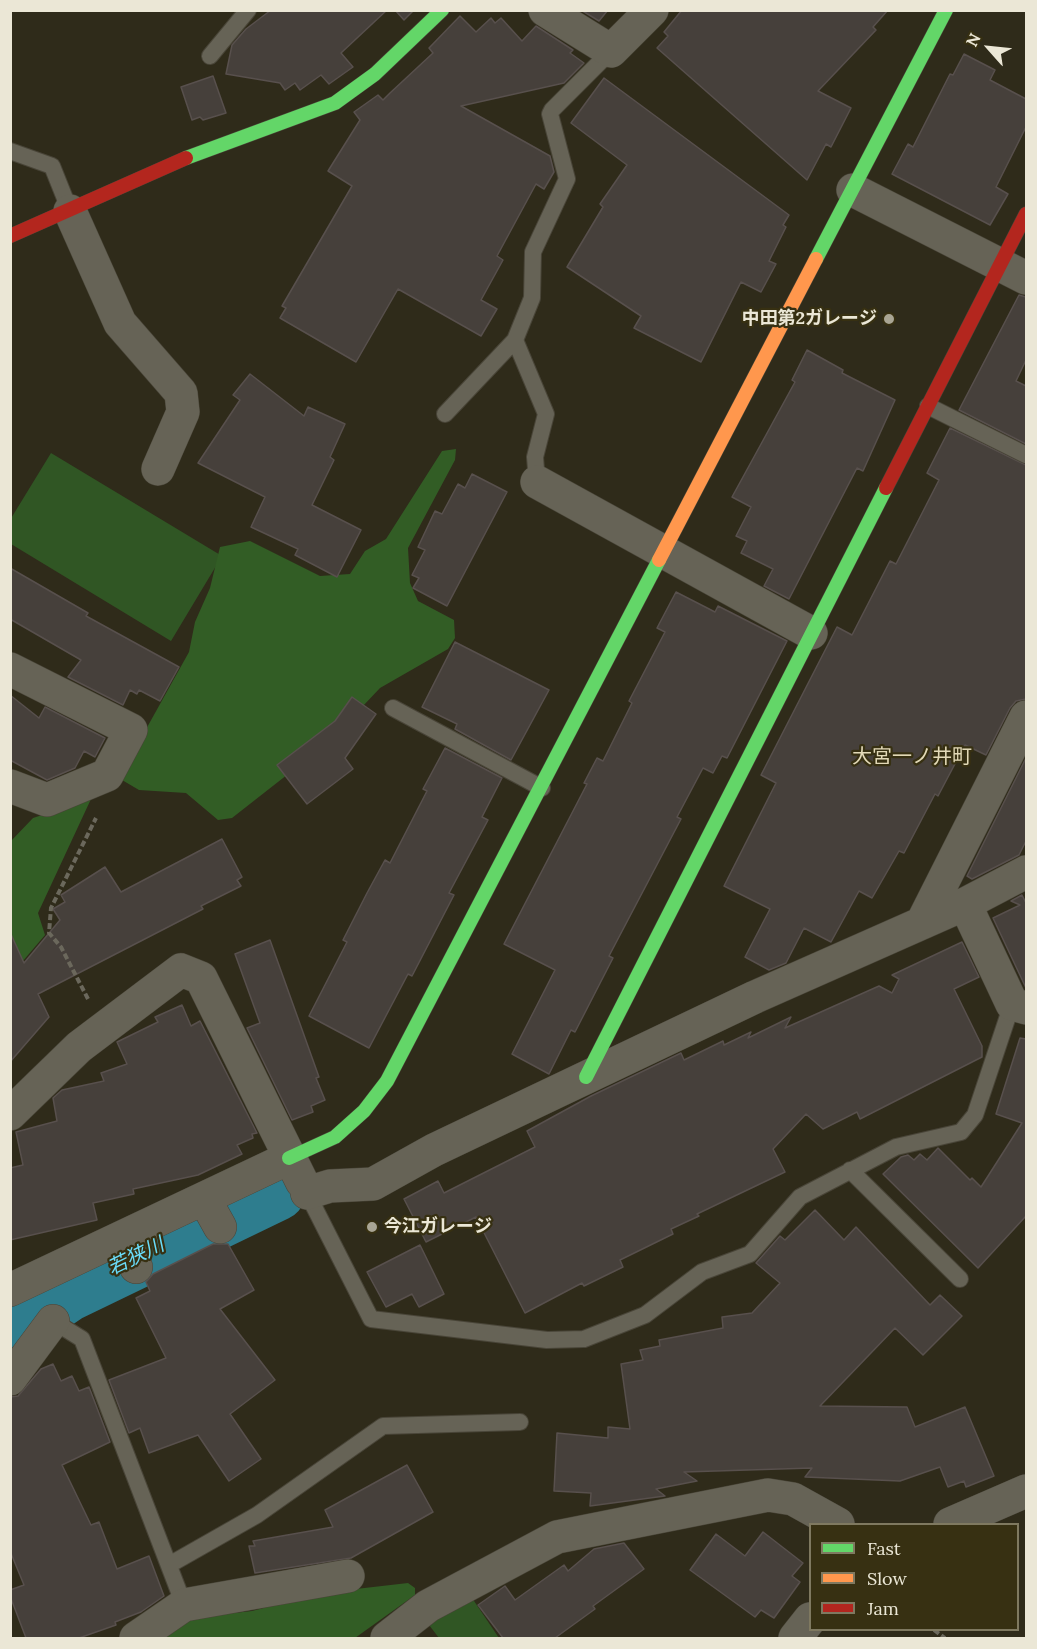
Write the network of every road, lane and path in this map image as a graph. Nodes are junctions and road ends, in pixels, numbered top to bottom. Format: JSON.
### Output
{"nodes":[{"id":1,"x":248,"y":10,"type":"edge"},
{"id":2,"x":442,"y":10,"type":"edge"},
{"id":3,"x":545,"y":10,"type":"edge"},
{"id":4,"x":652,"y":10,"type":"edge"},
{"id":5,"x":946,"y":10,"type":"edge"},
{"id":6,"x":611,"y":51,"type":"junction"},
{"id":7,"x":210,"y":56,"type":"dead end"},
{"id":8,"x":10,"y":151,"type":"edge"},
{"id":9,"x":853,"y":190,"type":"junction"},
{"id":10,"x":70,"y":211,"type":"junction"},
{"id":11,"x":1026,"y":214,"type":"edge"},
{"id":12,"x":10,"y":236,"type":"edge"},
{"id":13,"x":1014,"y":271,"type":"edge"},
{"id":14,"x":515,"y":340,"type":"junction"},
{"id":15,"x":928,"y":406,"type":"junction"},
{"id":16,"x":445,"y":414,"type":"dead end"},
{"id":17,"x":1026,"y":455,"type":"edge"},
{"id":18,"x":158,"y":469,"type":"dead end"},
{"id":19,"x":537,"y":482,"type":"joint"},
{"id":20,"x":663,"y":551,"type":"junction"},
{"id":21,"x":811,"y":633,"type":"junction"},
{"id":22,"x":10,"y":669,"type":"edge"},
{"id":23,"x":393,"y":708,"type":"dead end"},
{"id":24,"x":1026,"y":717,"type":"edge"},
{"id":25,"x":10,"y":786,"type":"edge"},
{"id":26,"x":542,"y":788,"type":"junction"},
{"id":27,"x":84,"y":841,"type":"dead end"},
{"id":28,"x":1026,"y":872,"type":"edge"},
{"id":29,"x":965,"y":904,"type":"junction"},
{"id":30,"x":923,"y":921,"type":"junction"},
{"id":31,"x":1019,"y":1006,"type":"edge"},
{"id":32,"x":103,"y":1029,"type":"junction"},
{"id":33,"x":586,"y":1077,"type":"junction"},
{"id":34,"x":10,"y":1114,"type":"edge"},
{"id":35,"x":850,"y":1170,"type":"junction"},
{"id":36,"x":299,"y":1177,"type":"junction"},
{"id":37,"x":960,"y":1279,"type":"dead end"},
{"id":38,"x":10,"y":1290,"type":"edge"},
{"id":39,"x":58,"y":1295,"type":"junction"},
{"id":40,"x":10,"y":1379,"type":"edge"},
{"id":41,"x":520,"y":1422,"type":"dead end"},
{"id":42,"x":1026,"y":1491,"type":"edge"},
{"id":43,"x":836,"y":1523,"type":"edge"},
{"id":44,"x":952,"y":1523,"type":"edge"},
{"id":45,"x":168,"y":1565,"type":"junction"},
{"id":46,"x":348,"y":1576,"type":"dead end"},
{"id":47,"x":184,"y":1605,"type":"junction"},
{"id":48,"x":809,"y":1620,"type":"edge"},
{"id":49,"x":136,"y":1638,"type":"edge"},
{"id":50,"x":387,"y":1638,"type":"edge"},
{"id":51,"x":795,"y":1638,"type":"edge"}],
"edges":[{"from":1,"to":7,"type":"lane"},
{"from":2,"to":10,"type":"street"},
{"from":3,"to":6,"type":"street"},
{"from":4,"to":6,"type":"street"},
{"from":5,"to":9,"type":"street"},
{"from":6,"to":14,"type":"lane"},
{"from":8,"to":10,"type":"lane"},
{"from":9,"to":13,"type":"street"},
{"from":9,"to":20,"type":"street"},
{"from":10,"to":12,"type":"street"},
{"from":10,"to":18,"type":"street"},
{"from":11,"to":13,"type":"street"},
{"from":13,"to":15,"type":"street"},
{"from":14,"to":16,"type":"lane"},
{"from":14,"to":19,"type":"lane"},
{"from":15,"to":17,"type":"lane"},
{"from":15,"to":21,"type":"street"},
{"from":19,"to":20,"type":"street"},
{"from":20,"to":21,"type":"street"},
{"from":20,"to":26,"type":"street"},
{"from":21,"to":33,"type":"street"},
{"from":22,"to":25,"type":"street"},
{"from":23,"to":26,"type":"lane"},
{"from":24,"to":30,"type":"street"},
{"from":26,"to":36,"type":"street"},
{"from":27,"to":32,"type":"path"},
{"from":28,"to":29,"type":"street"},
{"from":29,"to":30,"type":"street"},
{"from":29,"to":31,"type":"street"},
{"from":30,"to":33,"type":"street"},
{"from":31,"to":35,"type":"lane"},
{"from":32,"to":34,"type":"street"},
{"from":32,"to":36,"type":"street"},
{"from":33,"to":36,"type":"street"},
{"from":35,"to":36,"type":"lane"},
{"from":35,"to":37,"type":"lane"},
{"from":36,"to":39,"type":"street"},
{"from":38,"to":39,"type":"street"},
{"from":39,"to":40,"type":"street"},
{"from":39,"to":45,"type":"lane"},
{"from":41,"to":45,"type":"lane"},
{"from":42,"to":44,"type":"street"},
{"from":43,"to":50,"type":"street"},
{"from":45,"to":47,"type":"lane"},
{"from":46,"to":47,"type":"street"},
{"from":47,"to":49,"type":"street"},
{"from":48,"to":51,"type":"street"}]}
